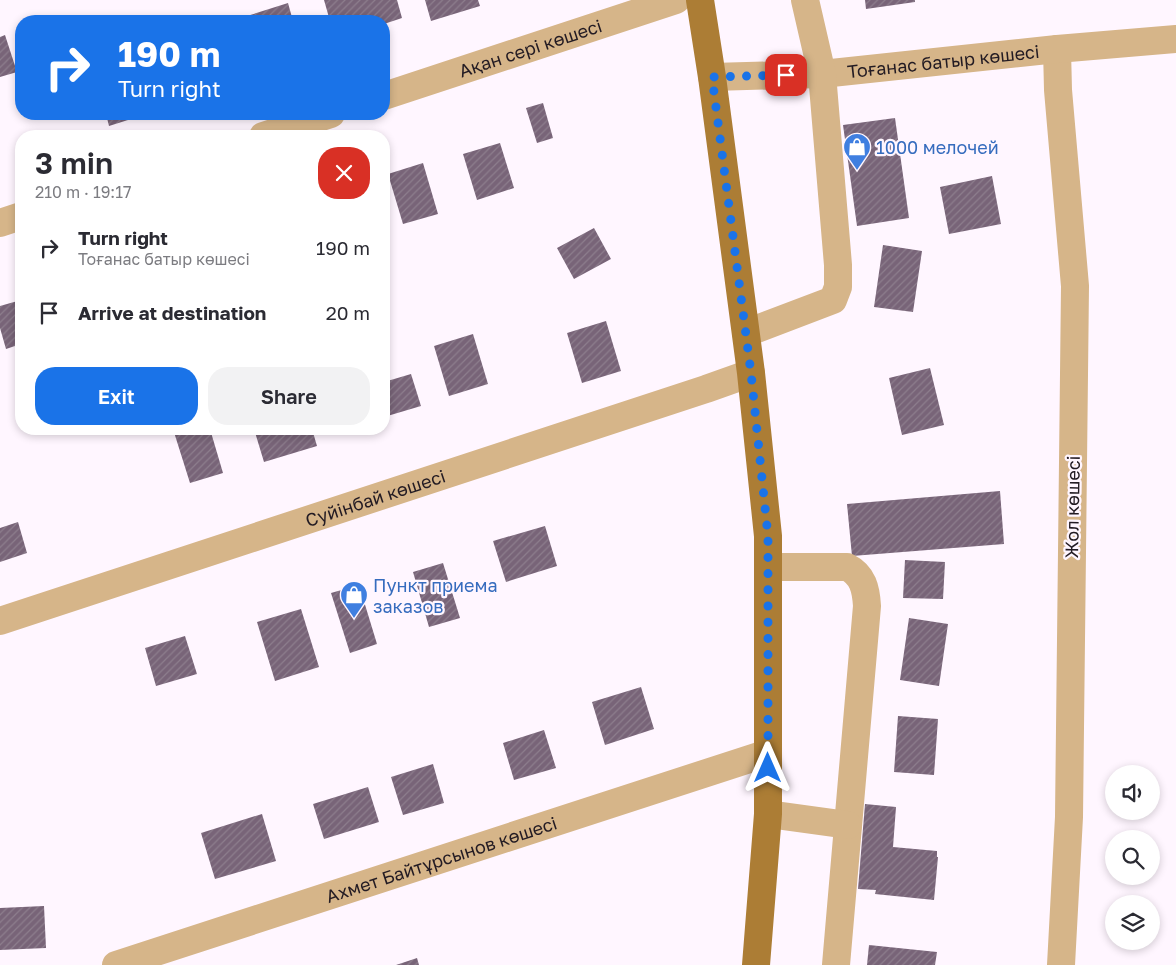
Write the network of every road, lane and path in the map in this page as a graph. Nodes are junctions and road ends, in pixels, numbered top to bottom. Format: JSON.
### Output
{"nodes":[{"id":1,"x":676,"y":0,"type":"edge"},
{"id":2,"x":700,"y":0,"type":"edge"},
{"id":3,"x":806,"y":0,"type":"edge"},
{"id":4,"x":1176,"y":38,"type":"edge"},
{"id":5,"x":1057,"y":49,"type":"junction"},
{"id":6,"x":822,"y":74,"type":"junction"},
{"id":7,"x":712,"y":77,"type":"junction"},
{"id":8,"x":390,"y":94,"type":"edge"},
{"id":9,"x":312,"y":120,"type":"edge"},
{"id":10,"x":282,"y":130,"type":"edge"},
{"id":11,"x":15,"y":218,"type":"edge"},
{"id":12,"x":0,"y":223,"type":"edge"},
{"id":13,"x":746,"y":333,"type":"junction"},
{"id":14,"x":751,"y":373,"type":"junction"},
{"id":15,"x":769,"y":567,"type":"junction"},
{"id":16,"x":0,"y":621,"type":"edge"},
{"id":17,"x":768,"y":752,"type":"junction"},
{"id":18,"x":768,"y":814,"type":"junction"},
{"id":19,"x":848,"y":825,"type":"junction"},
{"id":20,"x":116,"y":965,"type":"edge"},
{"id":21,"x":756,"y":965,"type":"edge"},
{"id":22,"x":836,"y":965,"type":"edge"},
{"id":23,"x":1061,"y":965,"type":"edge"}],
"edges":[{"from":1,"to":8,"type":"street","name":"Ақан сері көшесі"},
{"from":2,"to":7,"type":"main road"},
{"from":3,"to":6,"type":"street"},
{"from":4,"to":5,"type":"street","name":"Тоғанас батыр көшесі"},
{"from":5,"to":6,"type":"street","name":"Тоғанас батыр көшесі"},
{"from":5,"to":23,"type":"street","name":"Жол көшесі"},
{"from":6,"to":7,"type":"street","name":"Тоғанас батыр көшесі"},
{"from":6,"to":13,"type":"street"},
{"from":7,"to":13,"type":"main road"},
{"from":9,"to":10,"type":"street"},
{"from":11,"to":12,"type":"street"},
{"from":13,"to":14,"type":"main road"},
{"from":14,"to":15,"type":"main road"},
{"from":14,"to":16,"type":"street","name":"Суйінбай көшесі"},
{"from":15,"to":17,"type":"main road"},
{"from":15,"to":19,"type":"street"},
{"from":17,"to":18,"type":"main road"},
{"from":17,"to":20,"type":"street","name":"Ахмет Байтұрсынов көшесі"},
{"from":18,"to":19,"type":"street"},
{"from":18,"to":21,"type":"main road"},
{"from":19,"to":22,"type":"street"}]}
